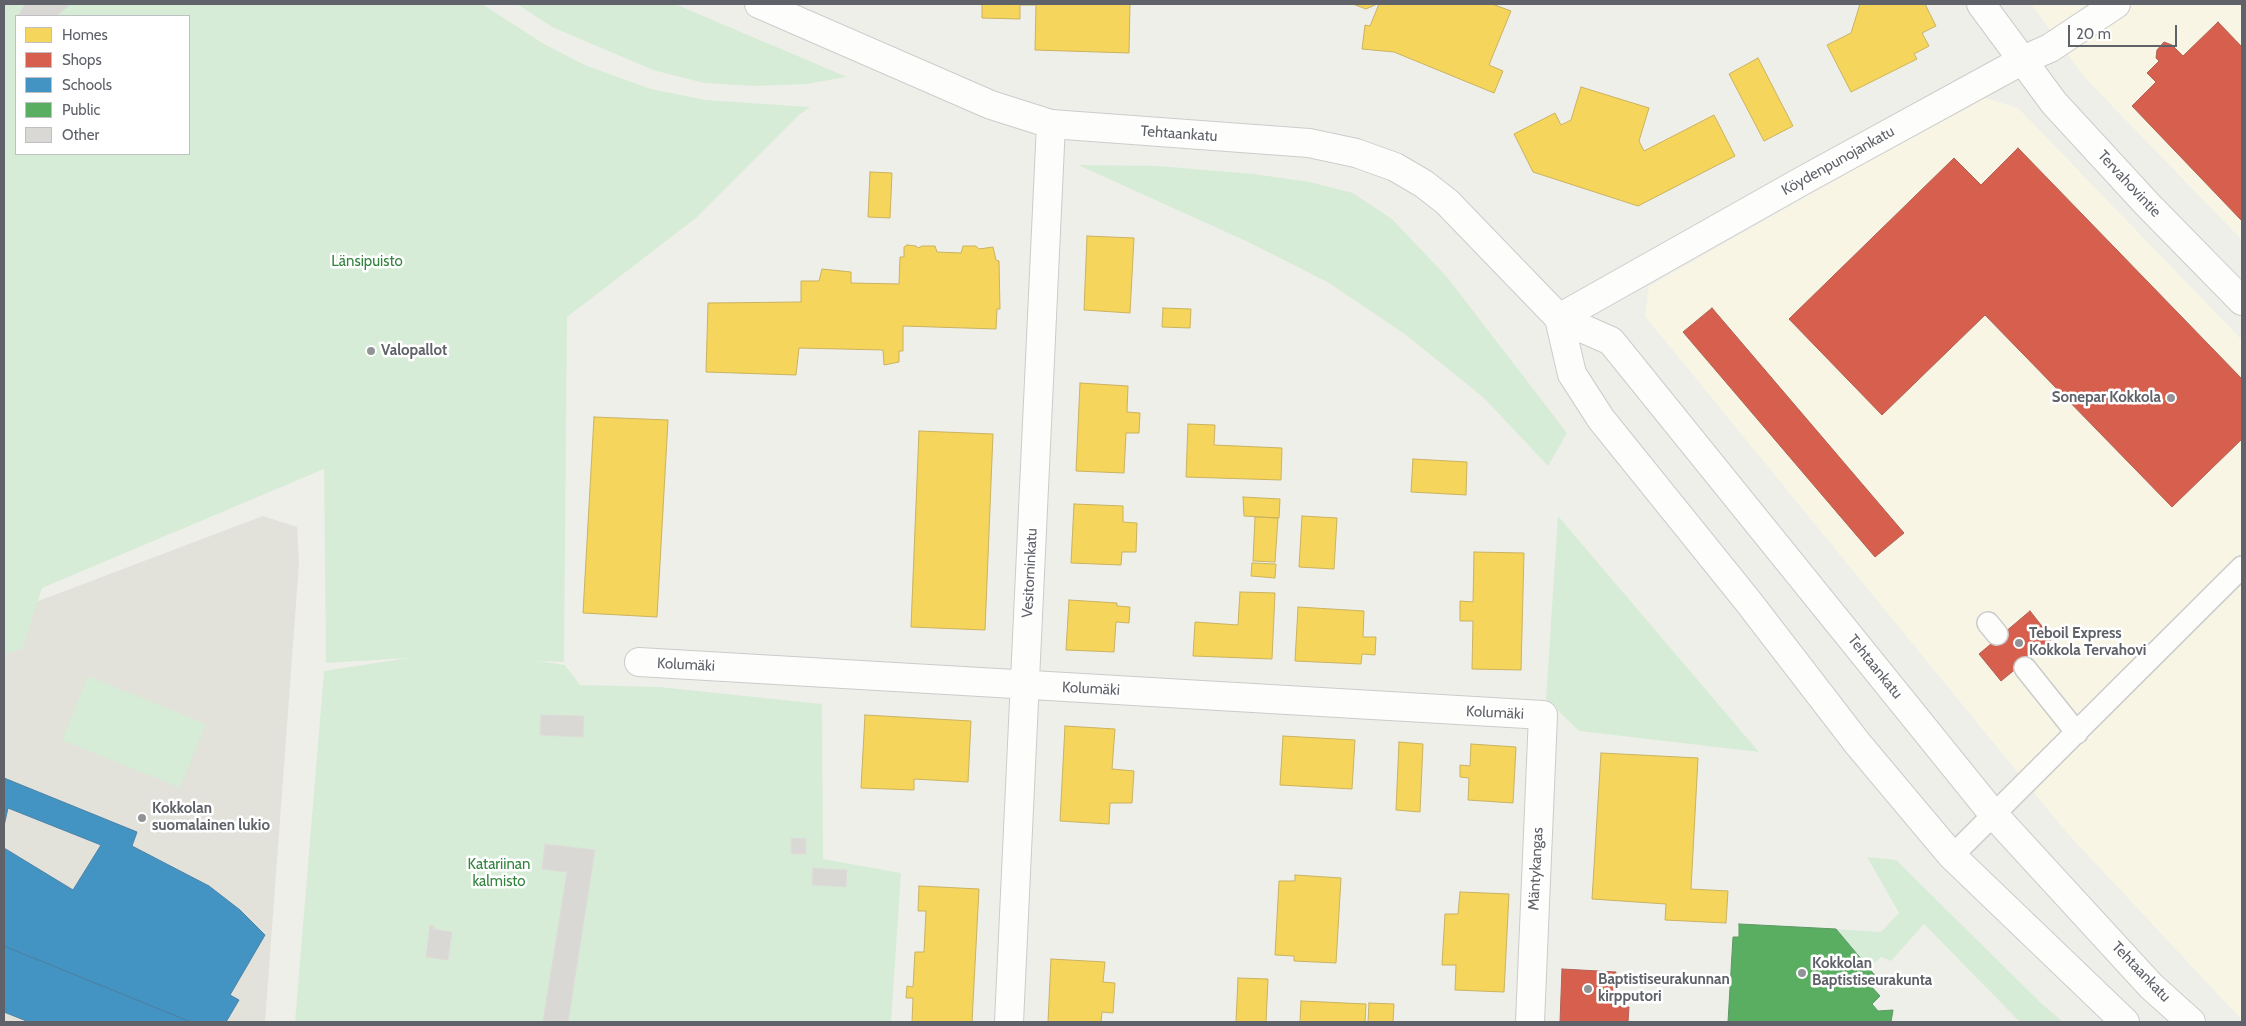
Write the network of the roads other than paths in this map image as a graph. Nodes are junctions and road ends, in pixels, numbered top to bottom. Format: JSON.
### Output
{"nodes":[{"id":1,"x":759,"y":4,"type":"edge"},
{"id":2,"x":1981,"y":4,"type":"edge"},
{"id":3,"x":2116,"y":4,"type":"edge"},
{"id":4,"x":2023,"y":60,"type":"junction"},
{"id":5,"x":1051,"y":124,"type":"junction"},
{"id":6,"x":2242,"y":300,"type":"edge"},
{"id":7,"x":1559,"y":318,"type":"junction"},
{"id":8,"x":2242,"y":567,"type":"edge"},
{"id":9,"x":639,"y":662,"type":"dead end"},
{"id":10,"x":2025,"y":668,"type":"dead end"},
{"id":11,"x":1025,"y":685,"type":"junction"},
{"id":12,"x":1542,"y":716,"type":"joint"},
{"id":13,"x":2077,"y":732,"type":"junction"},
{"id":14,"x":1994,"y":814,"type":"junction"},
{"id":15,"x":1952,"y":856,"type":"junction"},
{"id":16,"x":1009,"y":1022,"type":"edge"},
{"id":17,"x":1530,"y":1022,"type":"edge"},
{"id":18,"x":2125,"y":1022,"type":"edge"},
{"id":19,"x":2192,"y":1022,"type":"edge"}],
"edges":[{"from":1,"to":5,"type":"street","name":"Tehtaankatu"},
{"from":2,"to":4,"type":"street","name":"Tervahovintie"},
{"from":3,"to":4,"type":"street","name":"Köydenpunojankatu"},
{"from":4,"to":6,"type":"street","name":"Tervahovintie"},
{"from":4,"to":7,"type":"street","name":"Köydenpunojankatu"},
{"from":5,"to":7,"type":"street","name":"Tehtaankatu"},
{"from":5,"to":11,"type":"street","name":"Vesitorninkatu"},
{"from":7,"to":14,"type":"street","name":"Tehtaankatu"},
{"from":7,"to":15,"type":"street"},
{"from":8,"to":13,"type":"lane"},
{"from":9,"to":11,"type":"street","name":"Kolumäki"},
{"from":10,"to":13,"type":"lane"},
{"from":11,"to":12,"type":"street","name":"Kolumäki"},
{"from":11,"to":16,"type":"street","name":"Vesitorninkatu"},
{"from":12,"to":17,"type":"street","name":"Mäntykangas"},
{"from":13,"to":14,"type":"lane"},
{"from":14,"to":15,"type":"lane"},
{"from":14,"to":19,"type":"street","name":"Tehtaankatu"},
{"from":15,"to":18,"type":"street"}]}
